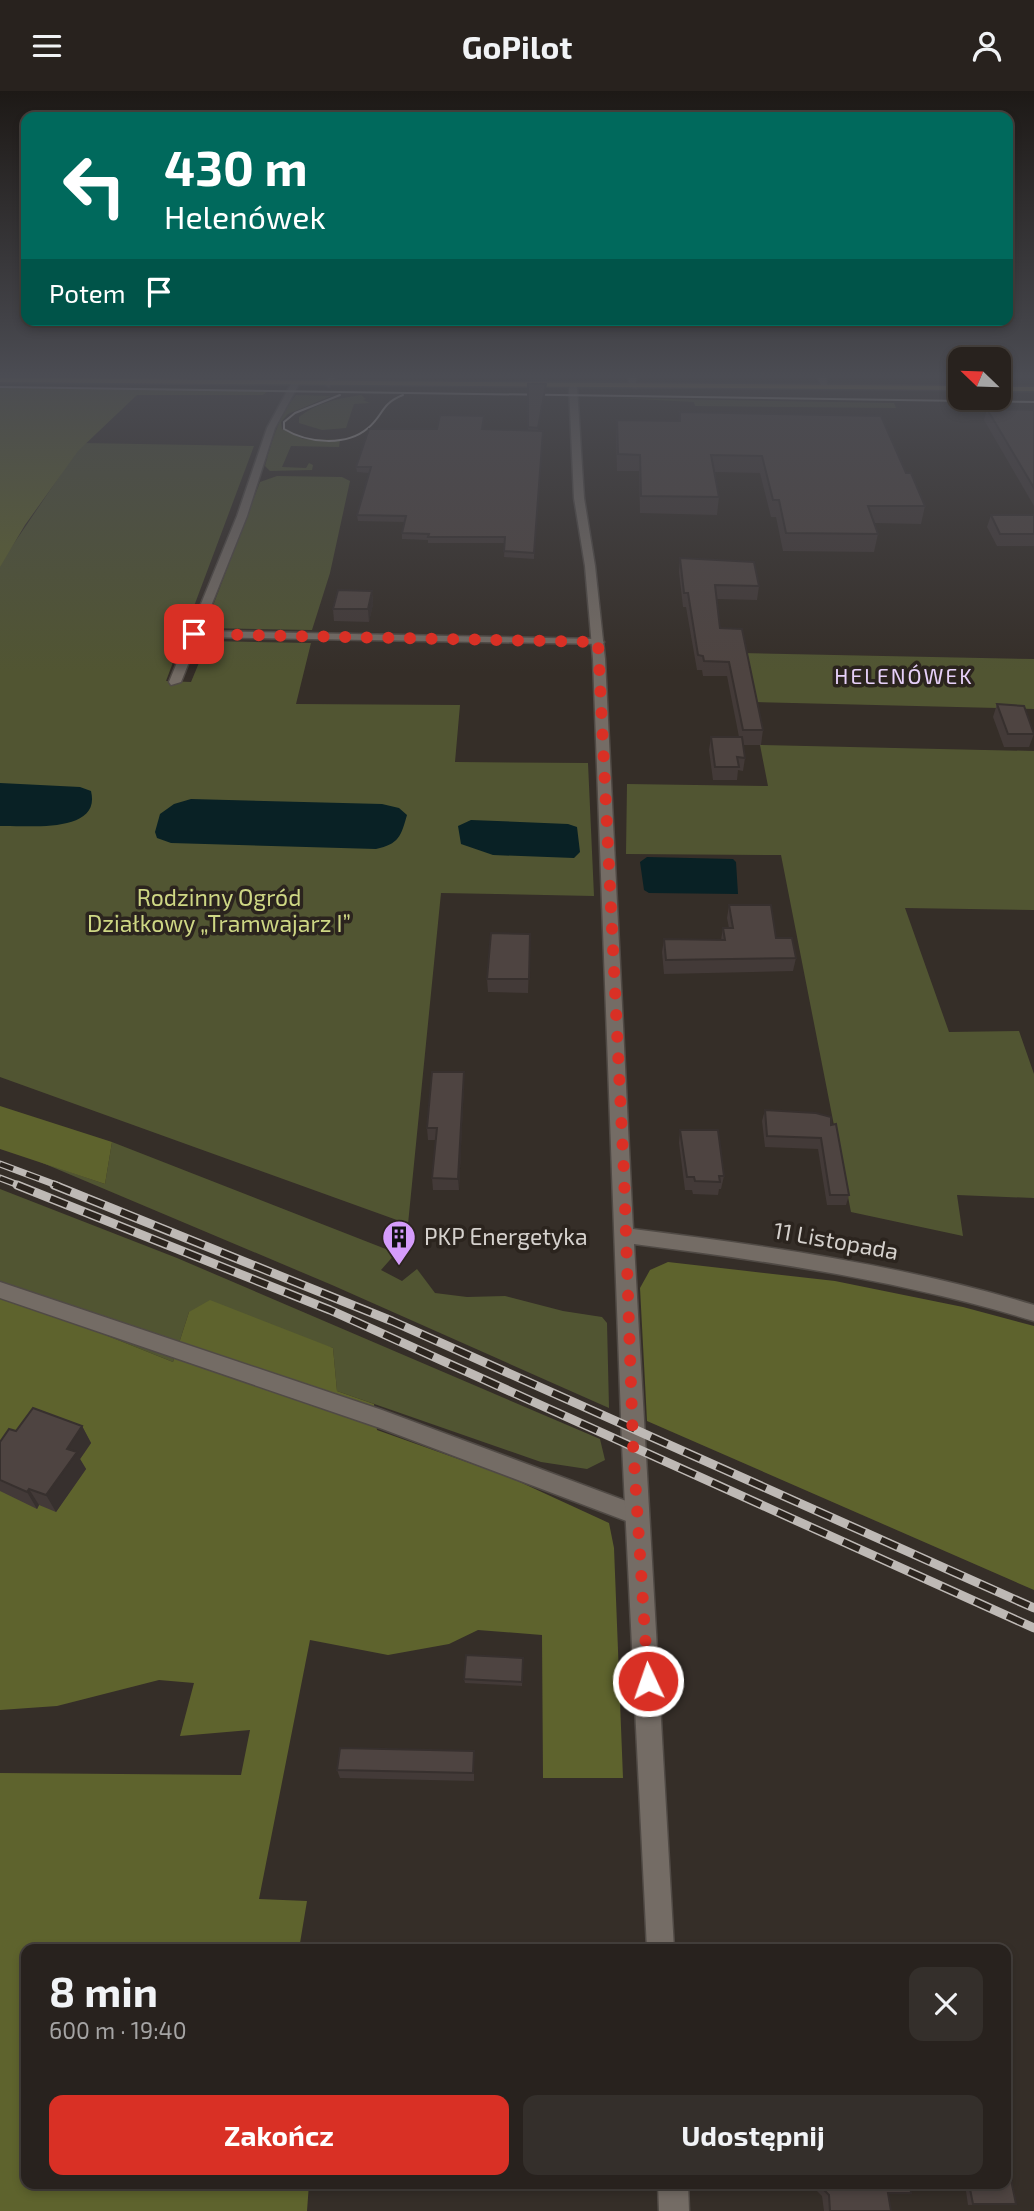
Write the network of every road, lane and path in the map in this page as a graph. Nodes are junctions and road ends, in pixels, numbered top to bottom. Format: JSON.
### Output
{"nodes":[{"id":1,"x":256,"y":474,"type":"edge"},
{"id":2,"x":578,"y":474,"type":"edge"},
{"id":3,"x":194,"y":634,"type":"junction"},
{"id":4,"x":598,"y":642,"type":"junction"},
{"id":5,"x":175,"y":682,"type":"dead end"},
{"id":6,"x":626,"y":1236,"type":"junction"},
{"id":7,"x":0,"y":1290,"type":"edge"},
{"id":8,"x":1034,"y":1313,"type":"edge"},
{"id":9,"x":637,"y":1515,"type":"junction"},
{"id":10,"x":662,"y":1944,"type":"edge"},
{"id":11,"x":673,"y":2189,"type":"edge"},
{"id":12,"x":674,"y":2211,"type":"edge"}],
"edges":[{"from":1,"to":3,"type":"street"},
{"from":2,"to":4,"type":"street"},
{"from":3,"to":4,"type":"street"},
{"from":3,"to":5,"type":"street"},
{"from":4,"to":6,"type":"street"},
{"from":6,"to":8,"type":"street","name":"11 Listopada"},
{"from":6,"to":9,"type":"street"},
{"from":7,"to":9,"type":"street"},
{"from":9,"to":10,"type":"street"},
{"from":11,"to":12,"type":"street"}]}
